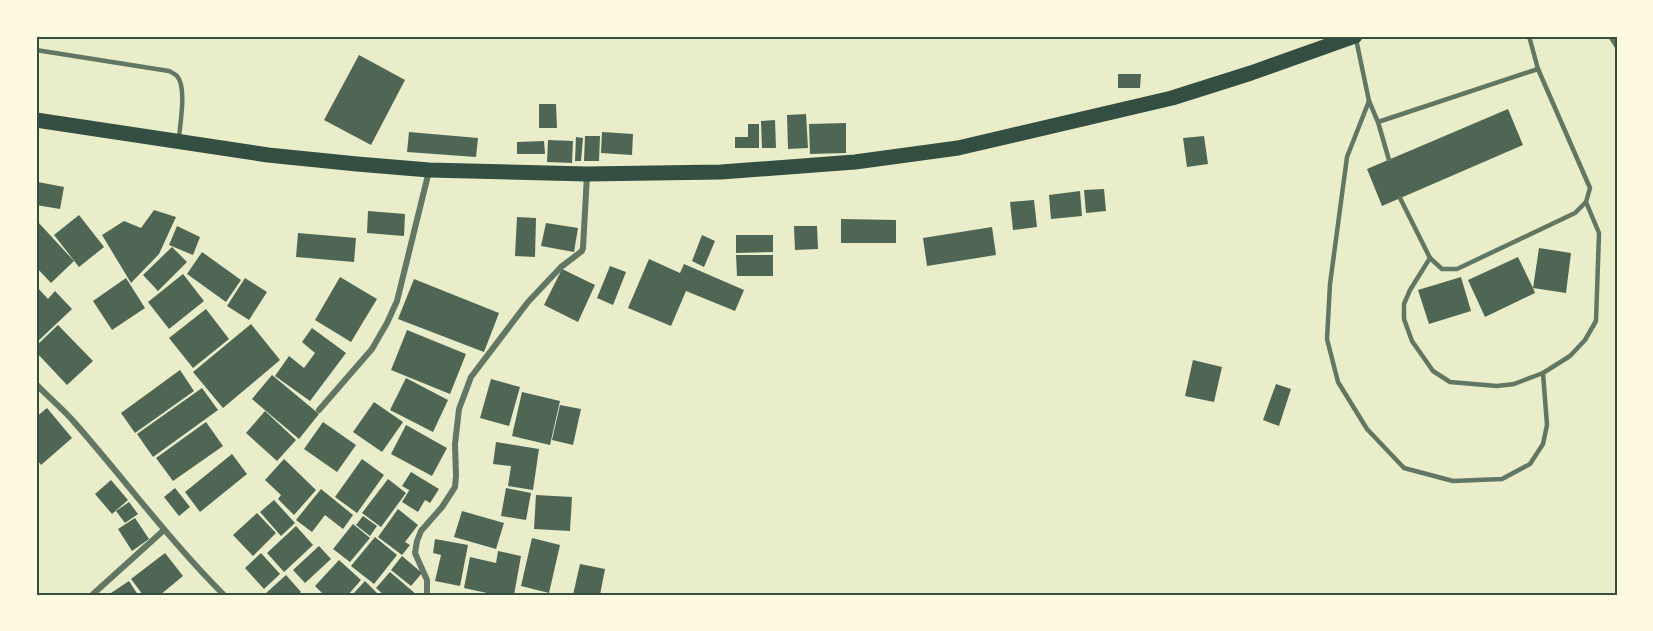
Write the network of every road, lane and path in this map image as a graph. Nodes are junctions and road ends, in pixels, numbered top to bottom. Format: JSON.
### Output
{"nodes":[{"id":1,"x":1529,"y":36,"type":"edge"},
{"id":2,"x":1610,"y":36,"type":"edge"},
{"id":3,"x":1346,"y":38,"type":"edge"},
{"id":4,"x":1617,"y":47,"type":"edge"},
{"id":5,"x":36,"y":50,"type":"edge"},
{"id":6,"x":1538,"y":69,"type":"junction"},
{"id":7,"x":1369,"y":101,"type":"junction"},
{"id":8,"x":36,"y":120,"type":"edge"},
{"id":9,"x":1378,"y":122,"type":"junction"},
{"id":10,"x":178,"y":142,"type":"junction"},
{"id":11,"x":1389,"y":160,"type":"dead end"},
{"id":12,"x":429,"y":170,"type":"junction"},
{"id":13,"x":587,"y":174,"type":"junction"},
{"id":14,"x":1400,"y":198,"type":"dead end"},
{"id":15,"x":1586,"y":202,"type":"junction"},
{"id":16,"x":1430,"y":258,"type":"junction"},
{"id":17,"x":1543,"y":373,"type":"junction"},
{"id":18,"x":36,"y":384,"type":"edge"},
{"id":19,"x":319,"y":410,"type":"dead end"},
{"id":20,"x":164,"y":530,"type":"junction"},
{"id":21,"x":92,"y":595,"type":"edge"},
{"id":22,"x":224,"y":595,"type":"edge"},
{"id":23,"x":427,"y":595,"type":"edge"}],
"edges":[{"from":1,"to":6,"type":"lane"},
{"from":2,"to":4,"type":"lane"},
{"from":3,"to":7,"type":"lane"},
{"from":3,"to":13,"type":"highway"},
{"from":5,"to":10,"type":"lane"},
{"from":6,"to":9,"type":"lane"},
{"from":6,"to":15,"type":"lane"},
{"from":7,"to":9,"type":"lane"},
{"from":7,"to":17,"type":"lane"},
{"from":8,"to":10,"type":"highway"},
{"from":9,"to":11,"type":"lane"},
{"from":10,"to":12,"type":"highway"},
{"from":12,"to":13,"type":"highway"},
{"from":12,"to":19,"type":"street"},
{"from":13,"to":23,"type":"street"},
{"from":14,"to":16,"type":"lane"},
{"from":15,"to":16,"type":"lane"},
{"from":15,"to":17,"type":"lane"},
{"from":16,"to":17,"type":"lane"},
{"from":18,"to":20,"type":"street"},
{"from":20,"to":21,"type":"street"},
{"from":20,"to":22,"type":"street"}]}
